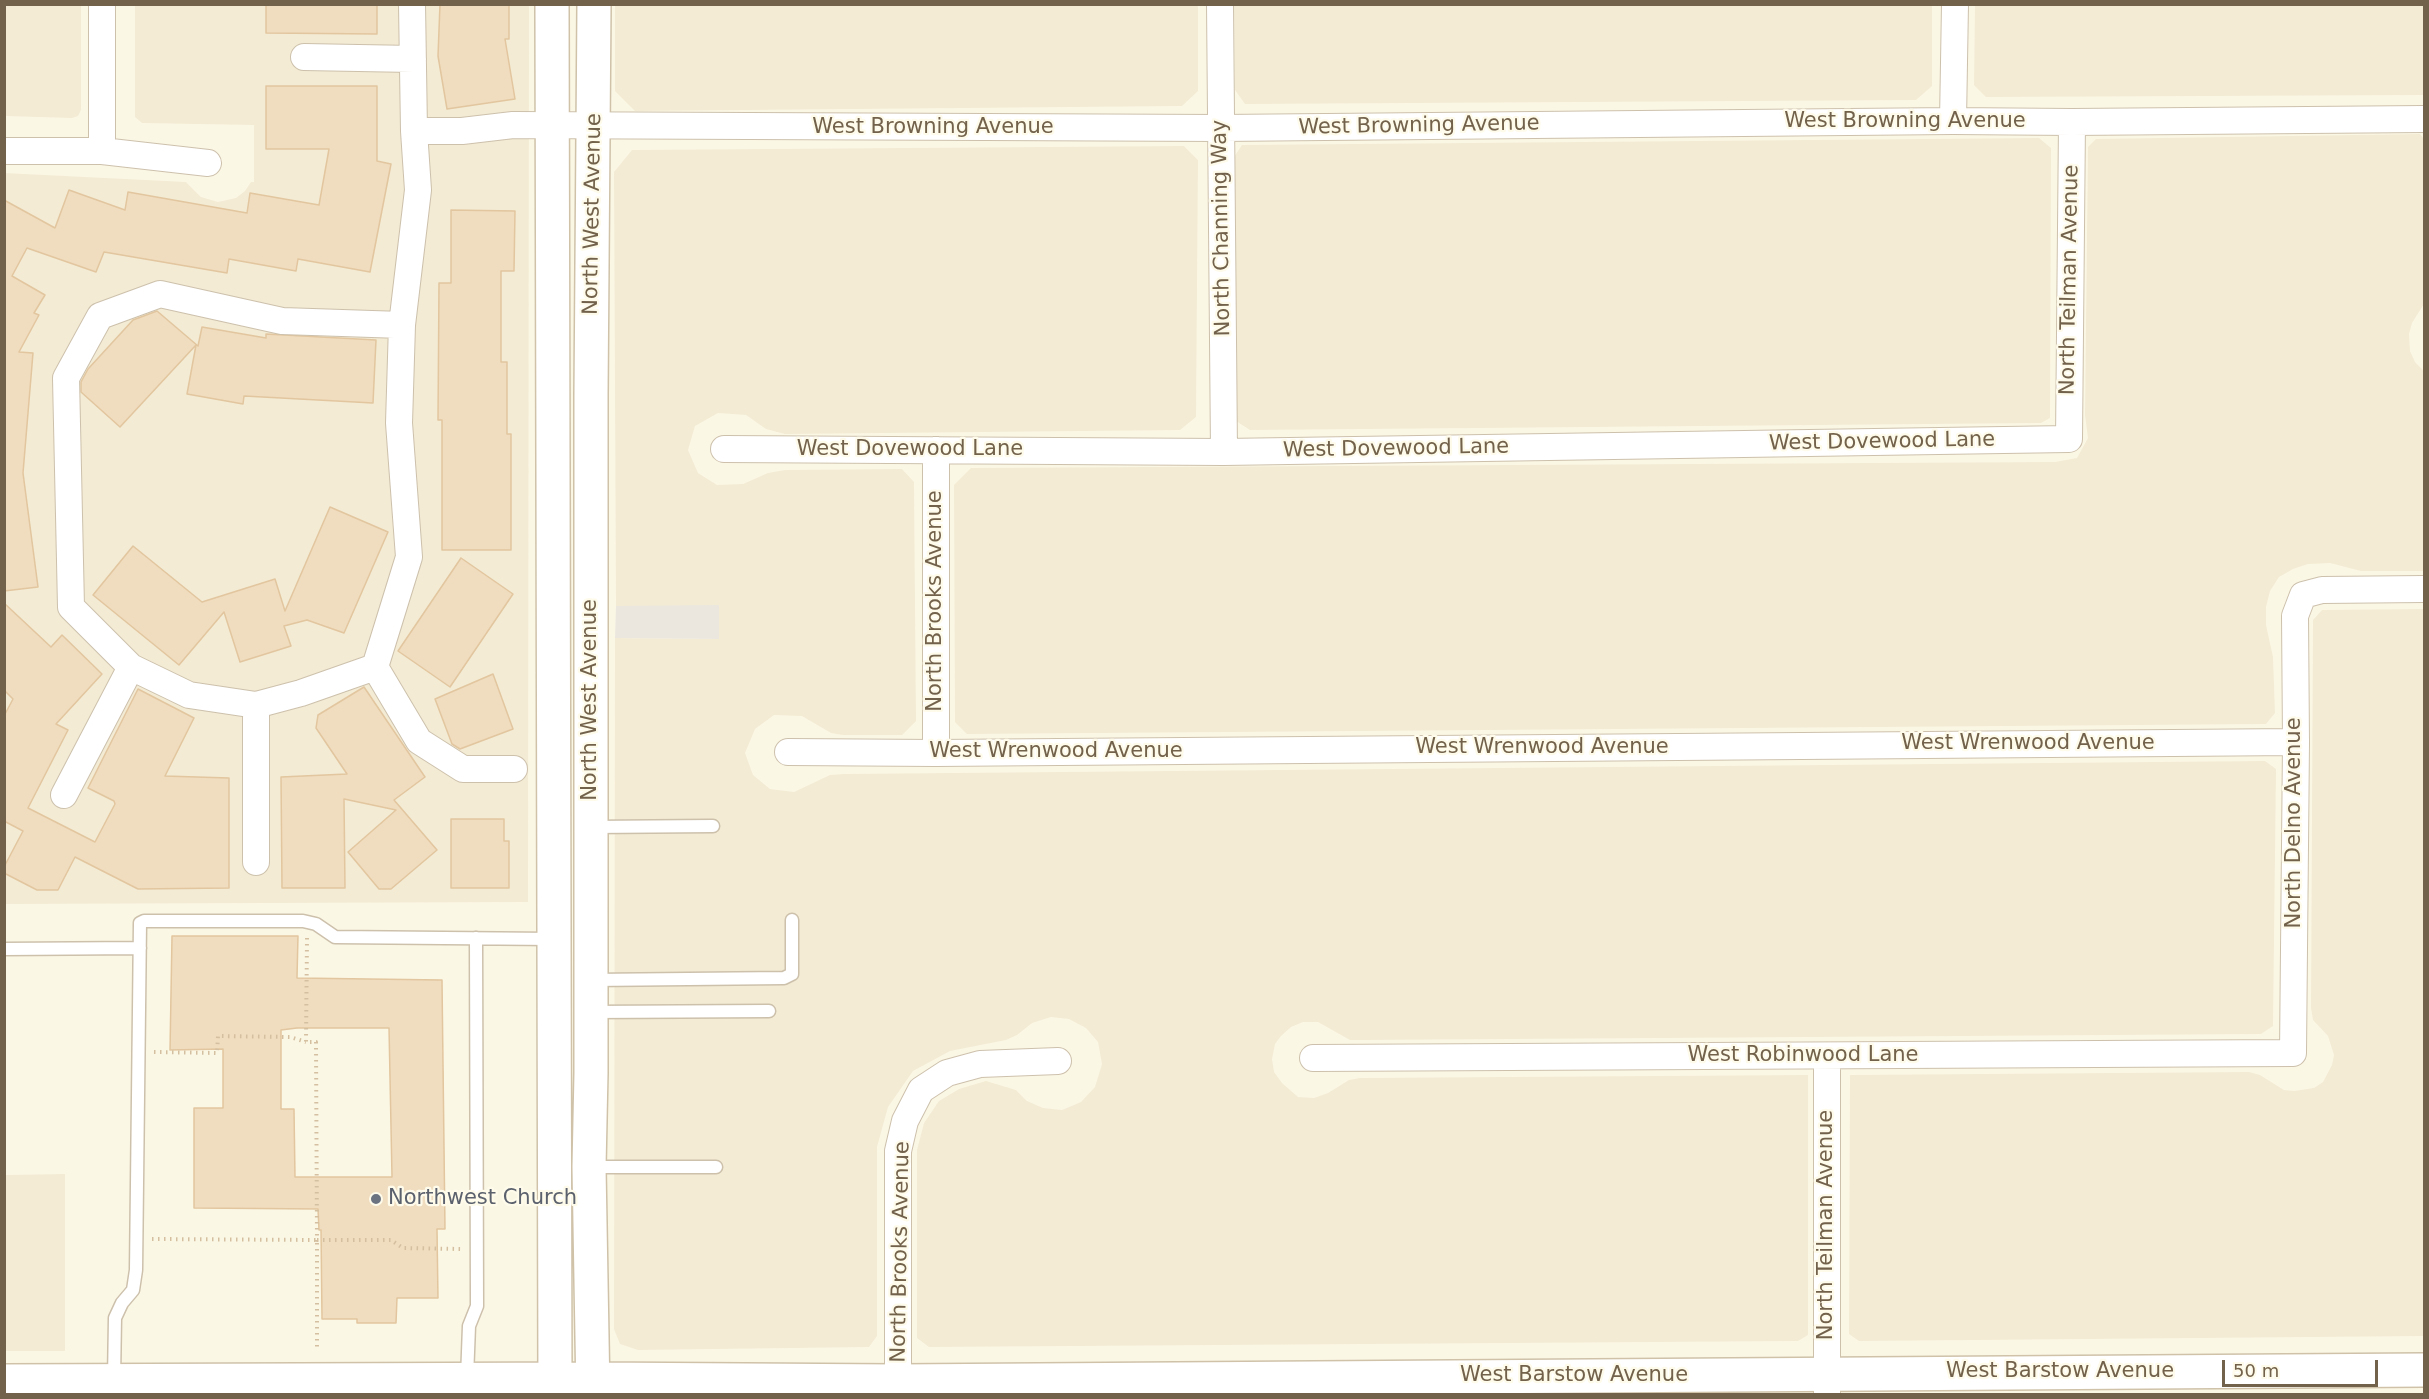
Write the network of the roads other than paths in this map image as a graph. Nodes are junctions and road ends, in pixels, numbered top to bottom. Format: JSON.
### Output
{"nodes":[{"id":1,"x":102,"y":4,"type":"edge"},
{"id":2,"x":412,"y":4,"type":"edge"},
{"id":3,"x":552,"y":4,"type":"edge"},
{"id":4,"x":594,"y":4,"type":"edge"},
{"id":5,"x":1220,"y":4,"type":"edge"},
{"id":6,"x":1955,"y":4,"type":"edge"},
{"id":7,"x":304,"y":57,"type":"dead end"},
{"id":8,"x":413,"y":59,"type":"junction"},
{"id":9,"x":2424,"y":119,"type":"edge"},
{"id":10,"x":1953,"y":121,"type":"junction"},
{"id":11,"x":2072,"y":122,"type":"junction"},
{"id":12,"x":552,"y":126,"type":"junction"},
{"id":13,"x":594,"y":127,"type":"junction"},
{"id":14,"x":1221,"y":128,"type":"junction"},
{"id":15,"x":414,"y":131,"type":"junction"},
{"id":16,"x":4,"y":151,"type":"edge"},
{"id":17,"x":102,"y":151,"type":"junction"},
{"id":18,"x":208,"y":163,"type":"dead end"},
{"id":19,"x":402,"y":325,"type":"junction"},
{"id":20,"x":2069,"y":439,"type":"joint"},
{"id":21,"x":724,"y":450,"type":"dead end"},
{"id":22,"x":936,"y":450,"type":"junction"},
{"id":23,"x":1224,"y":452,"type":"junction"},
{"id":24,"x":2424,"y":589,"type":"edge"},
{"id":25,"x":131,"y":667,"type":"junction"},
{"id":26,"x":375,"y":667,"type":"junction"},
{"id":27,"x":256,"y":705,"type":"junction"},
{"id":28,"x":2296,"y":742,"type":"junction"},
{"id":29,"x":788,"y":752,"type":"dead end"},
{"id":30,"x":936,"y":753,"type":"junction"},
{"id":31,"x":514,"y":769,"type":"dead end"},
{"id":32,"x":64,"y":795,"type":"dead end"},
{"id":33,"x":713,"y":826,"type":"dead end"},
{"id":34,"x":591,"y":827,"type":"junction"},
{"id":35,"x":256,"y":862,"type":"dead end"},
{"id":36,"x":792,"y":920,"type":"dead end"},
{"id":37,"x":476,"y":938,"type":"junction"},
{"id":38,"x":554,"y":939,"type":"junction"},
{"id":39,"x":140,"y":948,"type":"junction"},
{"id":40,"x":4,"y":949,"type":"edge"},
{"id":41,"x":591,"y":980,"type":"junction"},
{"id":42,"x":769,"y":1011,"type":"dead end"},
{"id":43,"x":591,"y":1012,"type":"junction"},
{"id":44,"x":2293,"y":1053,"type":"joint"},
{"id":45,"x":1827,"y":1056,"type":"junction"},
{"id":46,"x":1313,"y":1058,"type":"dead end"},
{"id":47,"x":1059,"y":1061,"type":"dead end"},
{"id":48,"x":589,"y":1167,"type":"junction"},
{"id":49,"x":716,"y":1167,"type":"dead end"},
{"id":50,"x":2424,"y":1370,"type":"edge"},
{"id":51,"x":466,"y":1379,"type":"junction"},
{"id":52,"x":4,"y":1381,"type":"edge"},
{"id":53,"x":114,"y":1381,"type":"junction"},
{"id":54,"x":898,"y":1381,"type":"junction"},
{"id":55,"x":1828,"y":1384,"type":"edge"},
{"id":56,"x":240,"y":1387,"type":"edge"},
{"id":57,"x":555,"y":1387,"type":"edge"},
{"id":58,"x":593,"y":1387,"type":"edge"}],
"edges":[{"from":1,"to":17,"type":"street"},
{"from":2,"to":8,"type":"street"},
{"from":3,"to":12,"type":"main road","name":"North West Avenue"},
{"from":4,"to":13,"type":"main road","name":"North West Avenue"},
{"from":5,"to":14,"type":"street","name":"North Channing Way"},
{"from":6,"to":10,"type":"street"},
{"from":7,"to":8,"type":"street"},
{"from":8,"to":15,"type":"street"},
{"from":9,"to":11,"type":"street","name":"West Browning Avenue"},
{"from":10,"to":11,"type":"street","name":"West Browning Avenue"},
{"from":10,"to":14,"type":"street","name":"West Browning Avenue"},
{"from":11,"to":20,"type":"street","name":"North Teilman Avenue"},
{"from":12,"to":13,"type":"street","name":"West Browning Avenue"},
{"from":12,"to":15,"type":"street","name":"West Browning Avenue"},
{"from":12,"to":38,"type":"main road","name":"North West Avenue"},
{"from":13,"to":14,"type":"street","name":"West Browning Avenue"},
{"from":13,"to":34,"type":"main road","name":"North West Avenue"},
{"from":14,"to":23,"type":"street","name":"North Channing Way"},
{"from":15,"to":19,"type":"street"},
{"from":16,"to":17,"type":"street"},
{"from":17,"to":18,"type":"street"},
{"from":19,"to":25,"type":"street"},
{"from":19,"to":26,"type":"street"},
{"from":20,"to":23,"type":"street","name":"West Dovewood Lane"},
{"from":21,"to":22,"type":"street","name":"West Dovewood Lane"},
{"from":22,"to":23,"type":"street","name":"West Dovewood Lane"},
{"from":22,"to":30,"type":"street","name":"North Brooks Avenue"},
{"from":24,"to":28,"type":"street","name":"North Delno Avenue"},
{"from":25,"to":27,"type":"street"},
{"from":25,"to":32,"type":"street"},
{"from":26,"to":27,"type":"street"},
{"from":26,"to":31,"type":"street"},
{"from":27,"to":35,"type":"street"},
{"from":28,"to":30,"type":"street","name":"West Wrenwood Avenue"},
{"from":28,"to":44,"type":"street","name":"North Delno Avenue"},
{"from":29,"to":30,"type":"street","name":"West Wrenwood Avenue"},
{"from":33,"to":34,"type":"lane"},
{"from":34,"to":41,"type":"main road","name":"North West Avenue"},
{"from":36,"to":41,"type":"lane"},
{"from":37,"to":38,"type":"lane"},
{"from":37,"to":39,"type":"lane"},
{"from":37,"to":51,"type":"lane"},
{"from":38,"to":57,"type":"main road","name":"North West Avenue"},
{"from":39,"to":40,"type":"lane"},
{"from":39,"to":53,"type":"lane"},
{"from":41,"to":43,"type":"main road","name":"North West Avenue"},
{"from":42,"to":43,"type":"lane"},
{"from":43,"to":48,"type":"main road","name":"North West Avenue"},
{"from":44,"to":45,"type":"street","name":"West Robinwood Lane"},
{"from":45,"to":46,"type":"street","name":"West Robinwood Lane"},
{"from":45,"to":55,"type":"street","name":"North Teilman Avenue"},
{"from":47,"to":54,"type":"street","name":"North Brooks Avenue"},
{"from":48,"to":49,"type":"lane"},
{"from":48,"to":58,"type":"main road","name":"North West Avenue"},
{"from":50,"to":55,"type":"main road","name":"West Barstow Avenue"},
{"from":51,"to":56,"type":"main road","name":"West Barstow Avenue"},
{"from":51,"to":57,"type":"main road","name":"West Barstow Avenue"},
{"from":52,"to":53,"type":"main road","name":"West Barstow Avenue"},
{"from":53,"to":56,"type":"main road","name":"West Barstow Avenue"},
{"from":54,"to":55,"type":"main road","name":"West Barstow Avenue"},
{"from":54,"to":58,"type":"main road","name":"West Barstow Avenue"},
{"from":57,"to":58,"type":"main road","name":"West Barstow Avenue"}]}
